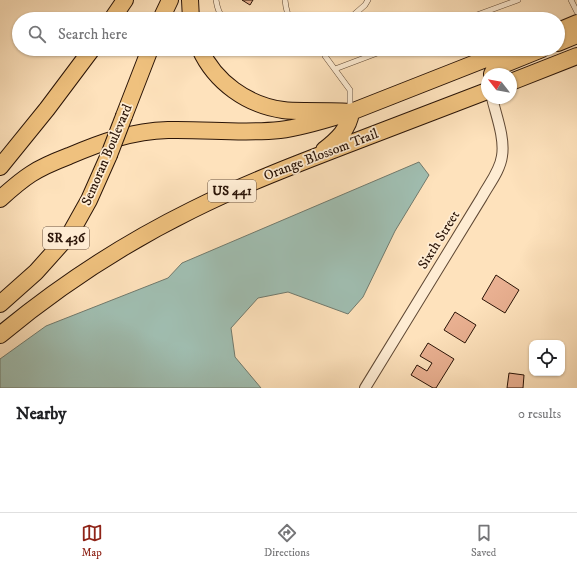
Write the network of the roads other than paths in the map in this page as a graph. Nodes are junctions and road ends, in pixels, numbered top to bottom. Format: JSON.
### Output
{"nodes":[{"id":1,"x":125,"y":0,"type":"edge"},
{"id":2,"x":170,"y":0,"type":"edge"},
{"id":3,"x":190,"y":0,"type":"edge"},
{"id":4,"x":216,"y":0,"type":"edge"},
{"id":5,"x":285,"y":0,"type":"edge"},
{"id":6,"x":368,"y":0,"type":"edge"},
{"id":7,"x":518,"y":0,"type":"edge"},
{"id":8,"x":571,"y":0,"type":"edge"},
{"id":9,"x":117,"y":12,"type":"edge"},
{"id":10,"x":164,"y":12,"type":"edge"},
{"id":11,"x":191,"y":12,"type":"edge"},
{"id":12,"x":219,"y":12,"type":"edge"},
{"id":13,"x":287,"y":12,"type":"edge"},
{"id":14,"x":357,"y":12,"type":"edge"},
{"id":15,"x":485,"y":12,"type":"edge"},
{"id":16,"x":577,"y":12,"type":"edge"},
{"id":17,"x":577,"y":23,"type":"edge"},
{"id":18,"x":565,"y":28,"type":"edge"},
{"id":19,"x":577,"y":35,"type":"edge"},
{"id":20,"x":565,"y":40,"type":"edge"},
{"id":21,"x":87,"y":56,"type":"edge"},
{"id":22,"x":147,"y":56,"type":"edge"},
{"id":23,"x":204,"y":56,"type":"edge"},
{"id":24,"x":325,"y":56,"type":"edge"},
{"id":25,"x":369,"y":56,"type":"edge"},
{"id":26,"x":493,"y":56,"type":"edge"},
{"id":27,"x":525,"y":56,"type":"edge"},
{"id":28,"x":577,"y":56,"type":"edge"},
{"id":29,"x":497,"y":68,"type":"edge"},
{"id":30,"x":335,"y":69,"type":"junction"},
{"id":31,"x":517,"y":80,"type":"edge"},
{"id":32,"x":481,"y":93,"type":"edge"},
{"id":33,"x":493,"y":104,"type":"edge"},
{"id":34,"x":351,"y":112,"type":"junction"},
{"id":35,"x":315,"y":157,"type":"junction"},
{"id":36,"x":0,"y":167,"type":"edge"},
{"id":37,"x":0,"y":199,"type":"edge"},
{"id":38,"x":0,"y":304,"type":"edge"},
{"id":39,"x":0,"y":335,"type":"edge"},
{"id":40,"x":364,"y":388,"type":"edge"}],
"edges":[{"from":1,"to":9,"type":"main road"},
{"from":2,"to":10,"type":"main road"},
{"from":3,"to":11,"type":"main road"},
{"from":4,"to":12,"type":"lane"},
{"from":5,"to":13,"type":"lane"},
{"from":6,"to":14,"type":"lane"},
{"from":7,"to":15,"type":"lane"},
{"from":8,"to":16,"type":"lane"},
{"from":17,"to":18,"type":"main road"},
{"from":19,"to":20,"type":"main road"},
{"from":21,"to":36,"type":"main road"},
{"from":22,"to":38,"type":"main road","name":"Semoran Boulevard","number":"SR 436","bridge":true},
{"from":23,"to":34,"type":"main road"},
{"from":24,"to":30,"type":"lane"},
{"from":25,"to":30,"type":"lane"},
{"from":26,"to":34,"type":"main road"},
{"from":27,"to":29,"type":"main road"},
{"from":28,"to":31,"type":"main road"},
{"from":30,"to":34,"type":"lane"},
{"from":32,"to":35,"type":"main road","name":"Orange Blossom Trail","number":"US 441"},
{"from":33,"to":40,"type":"street","name":"Sixth Street"},
{"from":34,"to":35,"type":"main road"},
{"from":34,"to":37,"type":"main road"},
{"from":35,"to":39,"type":"main road","name":"Orange Blossom Trail","number":"US 441"}]}
